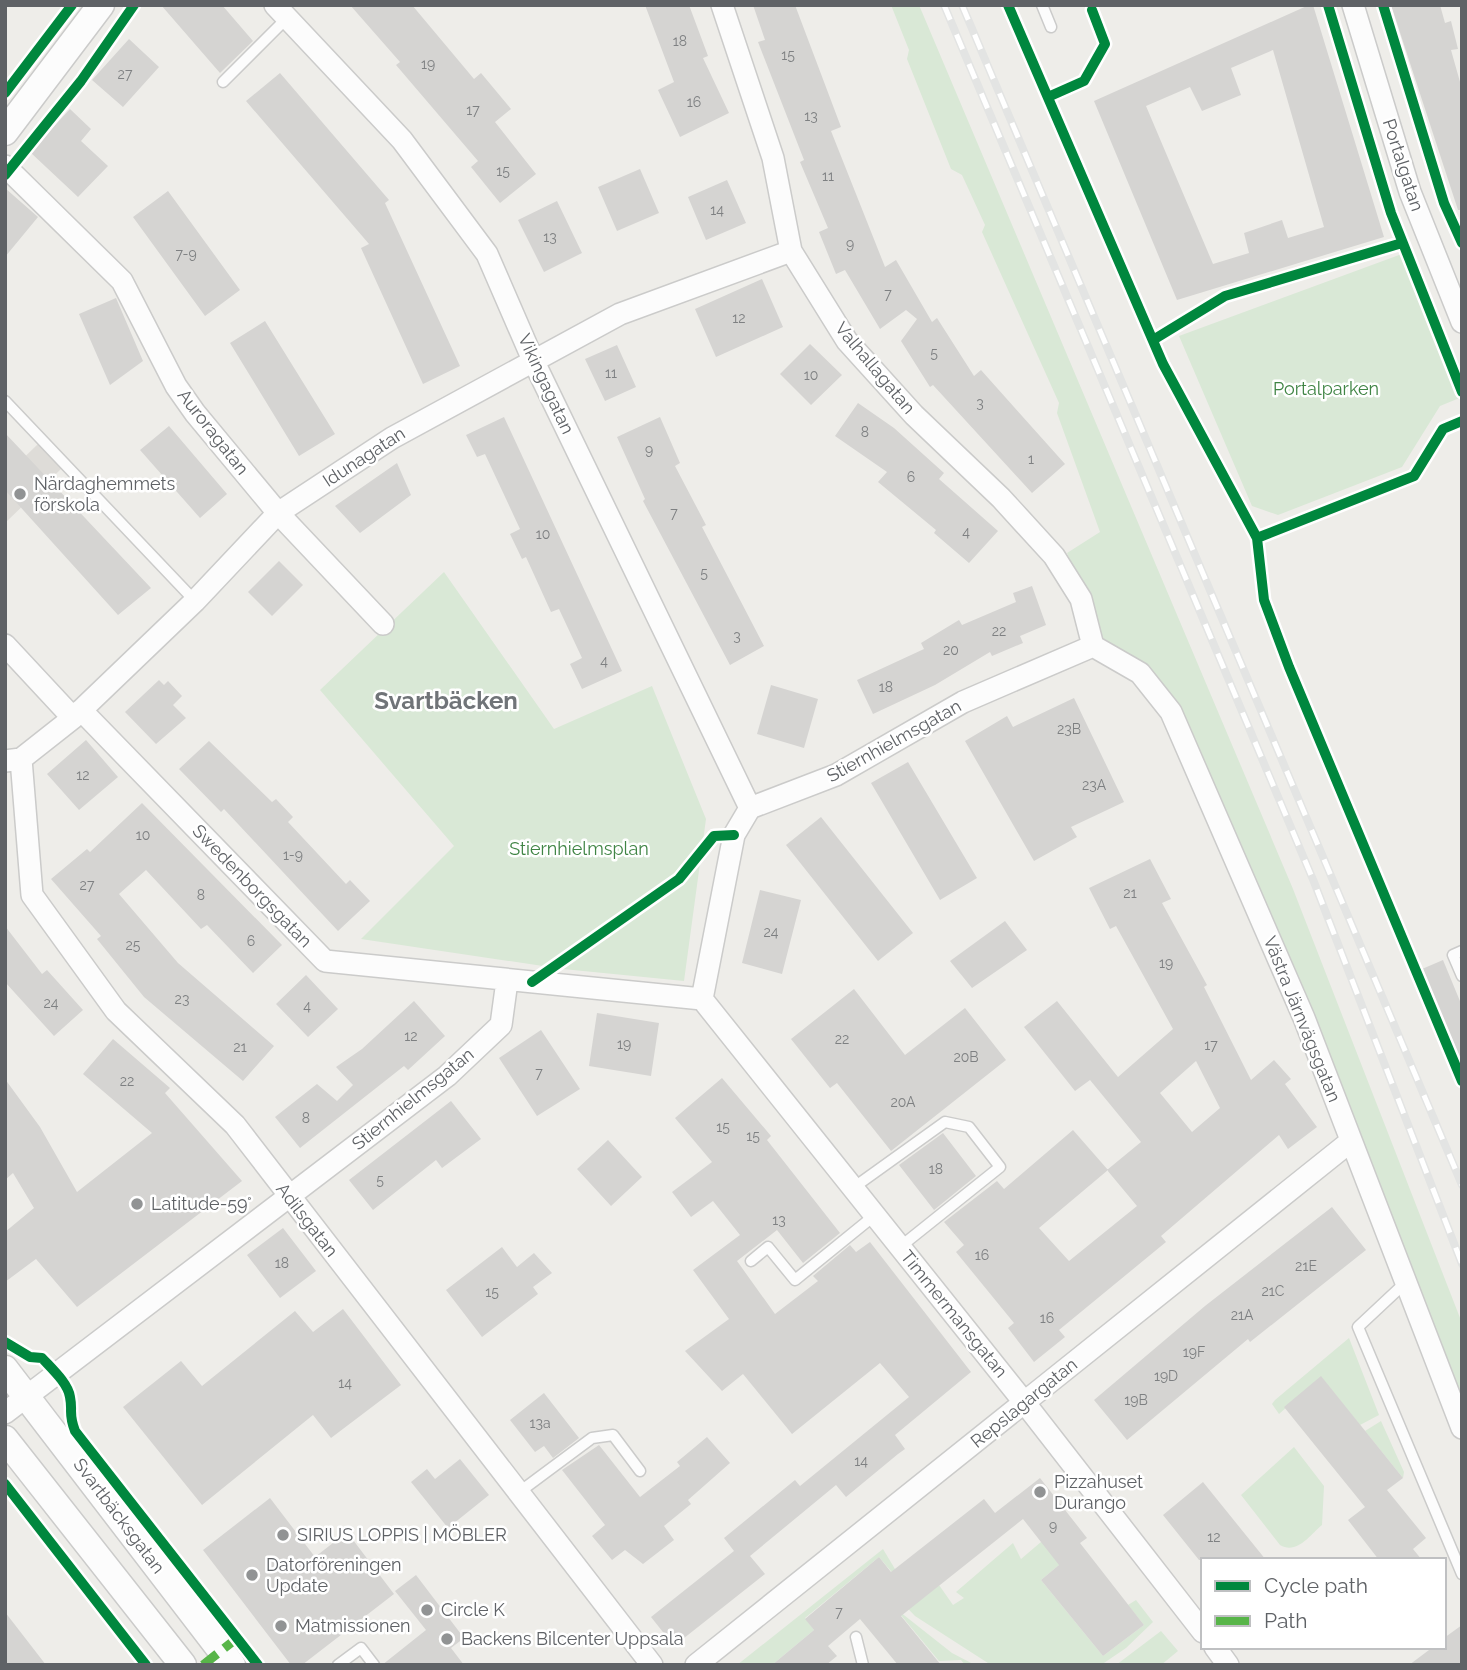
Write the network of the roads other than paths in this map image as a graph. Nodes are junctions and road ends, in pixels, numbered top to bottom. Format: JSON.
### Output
{"nodes":[{"id":1,"x":101,"y":5,"type":"edge"},
{"id":2,"x":722,"y":5,"type":"edge"},
{"id":3,"x":1042,"y":5,"type":"edge"},
{"id":4,"x":1353,"y":5,"type":"edge"},
{"id":5,"x":281,"y":12,"type":"edge"},
{"id":6,"x":1051,"y":27,"type":"dead end"},
{"id":7,"x":223,"y":82,"type":"dead end"},
{"id":8,"x":5,"y":132,"type":"edge"},
{"id":9,"x":5,"y":166,"type":"edge"},
{"id":10,"x":791,"y":251,"type":"junction"},
{"id":11,"x":1462,"y":322,"type":"edge"},
{"id":12,"x":533,"y":360,"type":"junction"},
{"id":13,"x":5,"y":401,"type":"edge"},
{"id":14,"x":278,"y":513,"type":"junction"},
{"id":15,"x":195,"y":601,"type":"junction"},
{"id":16,"x":383,"y":624,"type":"dead end"},
{"id":17,"x":5,"y":645,"type":"edge"},
{"id":18,"x":1093,"y":646,"type":"junction"},
{"id":19,"x":77,"y":714,"type":"junction"},
{"id":20,"x":13,"y":760,"type":"edge"},
{"id":21,"x":750,"y":808,"type":"junction"},
{"id":22,"x":1462,"y":951,"type":"edge"},
{"id":23,"x":1462,"y":976,"type":"edge"},
{"id":24,"x":506,"y":981,"type":"junction"},
{"id":25,"x":702,"y":999,"type":"junction"},
{"id":26,"x":1352,"y":1141,"type":"junction"},
{"id":27,"x":853,"y":1188,"type":"junction"},
{"id":28,"x":288,"y":1196,"type":"junction"},
{"id":29,"x":875,"y":1215,"type":"junction"},
{"id":30,"x":900,"y":1247,"type":"junction"},
{"id":31,"x":751,"y":1261,"type":"dead end"},
{"id":32,"x":1405,"y":1283,"type":"junction"},
{"id":33,"x":5,"y":1369,"type":"edge"},
{"id":34,"x":27,"y":1397,"type":"junction"},
{"id":35,"x":1024,"y":1402,"type":"junction"},
{"id":36,"x":5,"y":1413,"type":"edge"},
{"id":37,"x":1462,"y":1428,"type":"edge"},
{"id":38,"x":5,"y":1439,"type":"edge"},
{"id":39,"x":640,"y":1471,"type":"dead end"},
{"id":40,"x":518,"y":1493,"type":"junction"},
{"id":41,"x":1462,"y":1574,"type":"edge"},
{"id":42,"x":1201,"y":1629,"type":"edge"},
{"id":43,"x":856,"y":1637,"type":"dead end"},
{"id":44,"x":1216,"y":1649,"type":"edge"},
{"id":45,"x":183,"y":1665,"type":"edge"},
{"id":46,"x":232,"y":1665,"type":"edge"},
{"id":47,"x":338,"y":1665,"type":"edge"},
{"id":48,"x":374,"y":1665,"type":"edge"},
{"id":49,"x":652,"y":1665,"type":"edge"},
{"id":50,"x":696,"y":1665,"type":"edge"},
{"id":51,"x":863,"y":1665,"type":"edge"},
{"id":52,"x":1228,"y":1665,"type":"edge"}],
"edges":[{"from":1,"to":8,"type":"street"},
{"from":2,"to":10,"type":"street","name":"Valhallagatan"},
{"from":3,"to":6,"type":"lane"},
{"from":4,"to":11,"type":"street","name":"Portalgatan"},
{"from":5,"to":7,"type":"lane"},
{"from":5,"to":12,"type":"street","name":"Vikingagatan"},
{"from":9,"to":14,"type":"street","name":"Auroragatan"},
{"from":10,"to":12,"type":"street","name":"Idunagatan"},
{"from":10,"to":18,"type":"street","name":"Valhallagatan"},
{"from":12,"to":14,"type":"street","name":"Idunagatan"},
{"from":12,"to":21,"type":"street","name":"Vikingagatan"},
{"from":13,"to":15,"type":"lane"},
{"from":14,"to":15,"type":"street","name":"Idunagatan"},
{"from":14,"to":16,"type":"street","name":"Auroragatan"},
{"from":15,"to":19,"type":"street","name":"Idunagatan"},
{"from":17,"to":19,"type":"street","name":"Swedenborgsgatan"},
{"from":18,"to":21,"type":"street","name":"Stiernhielmsgatan"},
{"from":18,"to":26,"type":"street","name":"Västra Järnvägsgatan"},
{"from":19,"to":20,"type":"street","name":"Idunagatan"},
{"from":19,"to":24,"type":"street","name":"Swedenborgsgatan"},
{"from":20,"to":28,"type":"street","name":"Adilsgatan"},
{"from":21,"to":25,"type":"street"},
{"from":22,"to":23,"type":"lane"},
{"from":24,"to":25,"type":"street"},
{"from":24,"to":28,"type":"street","name":"Stiernhielmsgatan"},
{"from":25,"to":27,"type":"street","name":"Timmermansgatan"},
{"from":26,"to":32,"type":"street","name":"Västra Järnvägsgatan"},
{"from":26,"to":35,"type":"street","name":"Repslagargatan"},
{"from":27,"to":29,"type":"street","name":"Timmermansgatan"},
{"from":27,"to":30,"type":"lane"},
{"from":28,"to":34,"type":"street","name":"Stiernhielmsgatan"},
{"from":28,"to":40,"type":"street","name":"Adilsgatan"},
{"from":29,"to":30,"type":"street","name":"Timmermansgatan"},
{"from":29,"to":31,"type":"lane"},
{"from":30,"to":35,"type":"street","name":"Timmermansgatan"},
{"from":32,"to":37,"type":"street","name":"Västra Järnvägsgatan"},
{"from":32,"to":41,"type":"lane"},
{"from":33,"to":34,"type":"street","name":"Svartbäcksgatan"},
{"from":34,"to":36,"type":"street","name":"Stiernhielmsgatan"},
{"from":34,"to":46,"type":"street","name":"Svartbäcksgatan"},
{"from":35,"to":42,"type":"street","name":"Timmermansgatan"},
{"from":35,"to":50,"type":"street","name":"Repslagargatan"},
{"from":38,"to":45,"type":"street"},
{"from":39,"to":40,"type":"lane"},
{"from":40,"to":49,"type":"street","name":"Adilsgatan"},
{"from":43,"to":51,"type":"lane"},
{"from":44,"to":52,"type":"street"},
{"from":47,"to":48,"type":"lane"}]}
